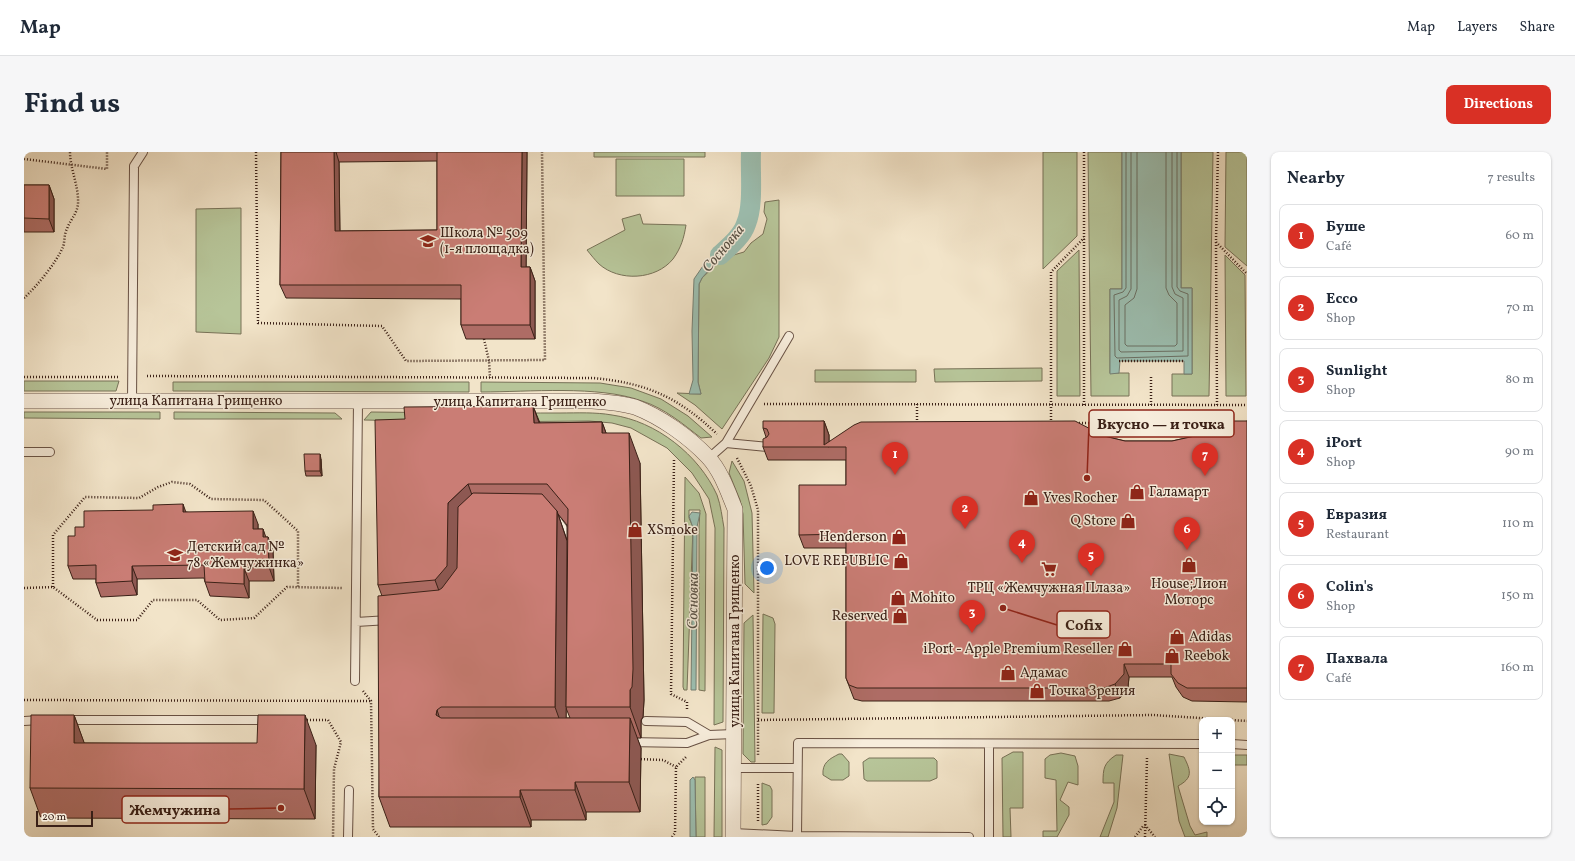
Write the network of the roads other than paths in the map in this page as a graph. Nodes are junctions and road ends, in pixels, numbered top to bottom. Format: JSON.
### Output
{"nodes":[{"id":1,"x":142,"y":152,"type":"edge"},
{"id":2,"x":789,"y":336,"type":"dead end"},
{"id":3,"x":24,"y":401,"type":"edge"},
{"id":4,"x":132,"y":401,"type":"junction"},
{"id":5,"x":358,"y":402,"type":"junction"},
{"id":6,"x":726,"y":443,"type":"junction"},
{"id":7,"x":768,"y":448,"type":"edge"},
{"id":8,"x":24,"y":452,"type":"edge"},
{"id":9,"x":50,"y":452,"type":"dead end"},
{"id":10,"x":709,"y":458,"type":"junction"},
{"id":11,"x":549,"y":519,"type":"edge"},
{"id":12,"x":572,"y":547,"type":"edge"},
{"id":13,"x":401,"y":620,"type":"edge"},
{"id":14,"x":356,"y":622,"type":"junction"},
{"id":15,"x":355,"y":681,"type":"dead end"},
{"id":16,"x":24,"y":720,"type":"edge"},
{"id":17,"x":265,"y":720,"type":"edge"},
{"id":18,"x":646,"y":721,"type":"dead end"},
{"id":19,"x":709,"y":734,"type":"junction"},
{"id":20,"x":734,"y":734,"type":"junction"},
{"id":21,"x":616,"y":742,"type":"edge"},
{"id":22,"x":989,"y":744,"type":"junction"},
{"id":23,"x":1199,"y":744,"type":"edge"},
{"id":24,"x":1235,"y":744,"type":"edge"},
{"id":25,"x":1247,"y":745,"type":"edge"},
{"id":26,"x":734,"y":768,"type":"junction"},
{"id":27,"x":797,"y":768,"type":"junction"},
{"id":28,"x":348,"y":790,"type":"dead end"},
{"id":29,"x":733,"y":835,"type":"edge"},
{"id":30,"x":797,"y":836,"type":"junction"},
{"id":31,"x":969,"y":836,"type":"edge"},
{"id":32,"x":348,"y":837,"type":"edge"},
{"id":33,"x":990,"y":837,"type":"edge"}],
"edges":[{"from":1,"to":4,"type":"lane"},
{"from":2,"to":6,"type":"lane"},
{"from":3,"to":4,"type":"street","name":"улица Капитана Грищенко"},
{"from":4,"to":5,"type":"street","name":"улица Капитана Грищенко"},
{"from":5,"to":10,"type":"street","name":"улица Капитана Грищенко"},
{"from":5,"to":14,"type":"lane"},
{"from":6,"to":7,"type":"lane"},
{"from":6,"to":10,"type":"lane"},
{"from":8,"to":9,"type":"lane"},
{"from":10,"to":20,"type":"street","name":"улица Капитана Грищенко"},
{"from":11,"to":12,"type":"lane"},
{"from":13,"to":14,"type":"lane"},
{"from":14,"to":15,"type":"lane"},
{"from":16,"to":17,"type":"lane"},
{"from":18,"to":19,"type":"lane"},
{"from":19,"to":20,"type":"lane"},
{"from":19,"to":21,"type":"lane"},
{"from":20,"to":26,"type":"street","name":"улица Капитана Грищенко"},
{"from":22,"to":23,"type":"lane"},
{"from":22,"to":27,"type":"lane"},
{"from":22,"to":33,"type":"lane"},
{"from":24,"to":25,"type":"lane"},
{"from":26,"to":27,"type":"lane"},
{"from":26,"to":29,"type":"street","name":"улица Капитана Грищенко"},
{"from":27,"to":30,"type":"lane"},
{"from":28,"to":32,"type":"lane"},
{"from":29,"to":30,"type":"lane"},
{"from":30,"to":31,"type":"lane"}]}
